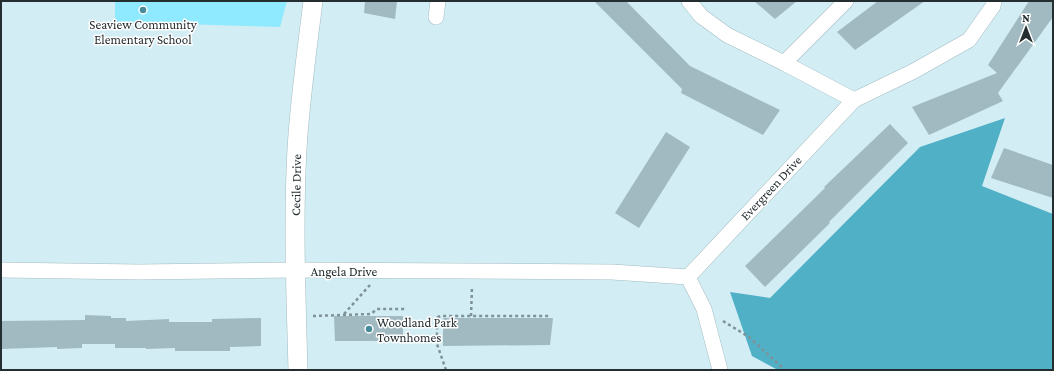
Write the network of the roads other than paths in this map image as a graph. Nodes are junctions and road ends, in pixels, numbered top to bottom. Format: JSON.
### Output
{"nodes":[{"id":1,"x":314,"y":1,"type":"edge"},
{"id":2,"x":438,"y":1,"type":"edge"},
{"id":3,"x":689,"y":1,"type":"edge"},
{"id":4,"x":846,"y":1,"type":"edge"},
{"id":5,"x":994,"y":1,"type":"edge"},
{"id":6,"x":436,"y":17,"type":"dead end"},
{"id":7,"x":784,"y":63,"type":"junction"},
{"id":8,"x":854,"y":100,"type":"junction"},
{"id":9,"x":1,"y":270,"type":"edge"},
{"id":10,"x":295,"y":270,"type":"junction"},
{"id":11,"x":688,"y":277,"type":"junction"},
{"id":12,"x":298,"y":370,"type":"edge"},
{"id":13,"x":720,"y":370,"type":"edge"}],
"edges":[{"from":1,"to":10,"type":"street","name":"Cecile Drive"},
{"from":2,"to":6,"type":"street"},
{"from":3,"to":7,"type":"street"},
{"from":4,"to":7,"type":"street"},
{"from":5,"to":8,"type":"street","name":"Evergreen Drive"},
{"from":7,"to":8,"type":"street"},
{"from":8,"to":11,"type":"street","name":"Evergreen Drive"},
{"from":9,"to":10,"type":"street","name":"Angela Drive"},
{"from":10,"to":11,"type":"street","name":"Angela Drive"},
{"from":10,"to":12,"type":"street","name":"Cecile Drive"},
{"from":11,"to":13,"type":"street"}]}
